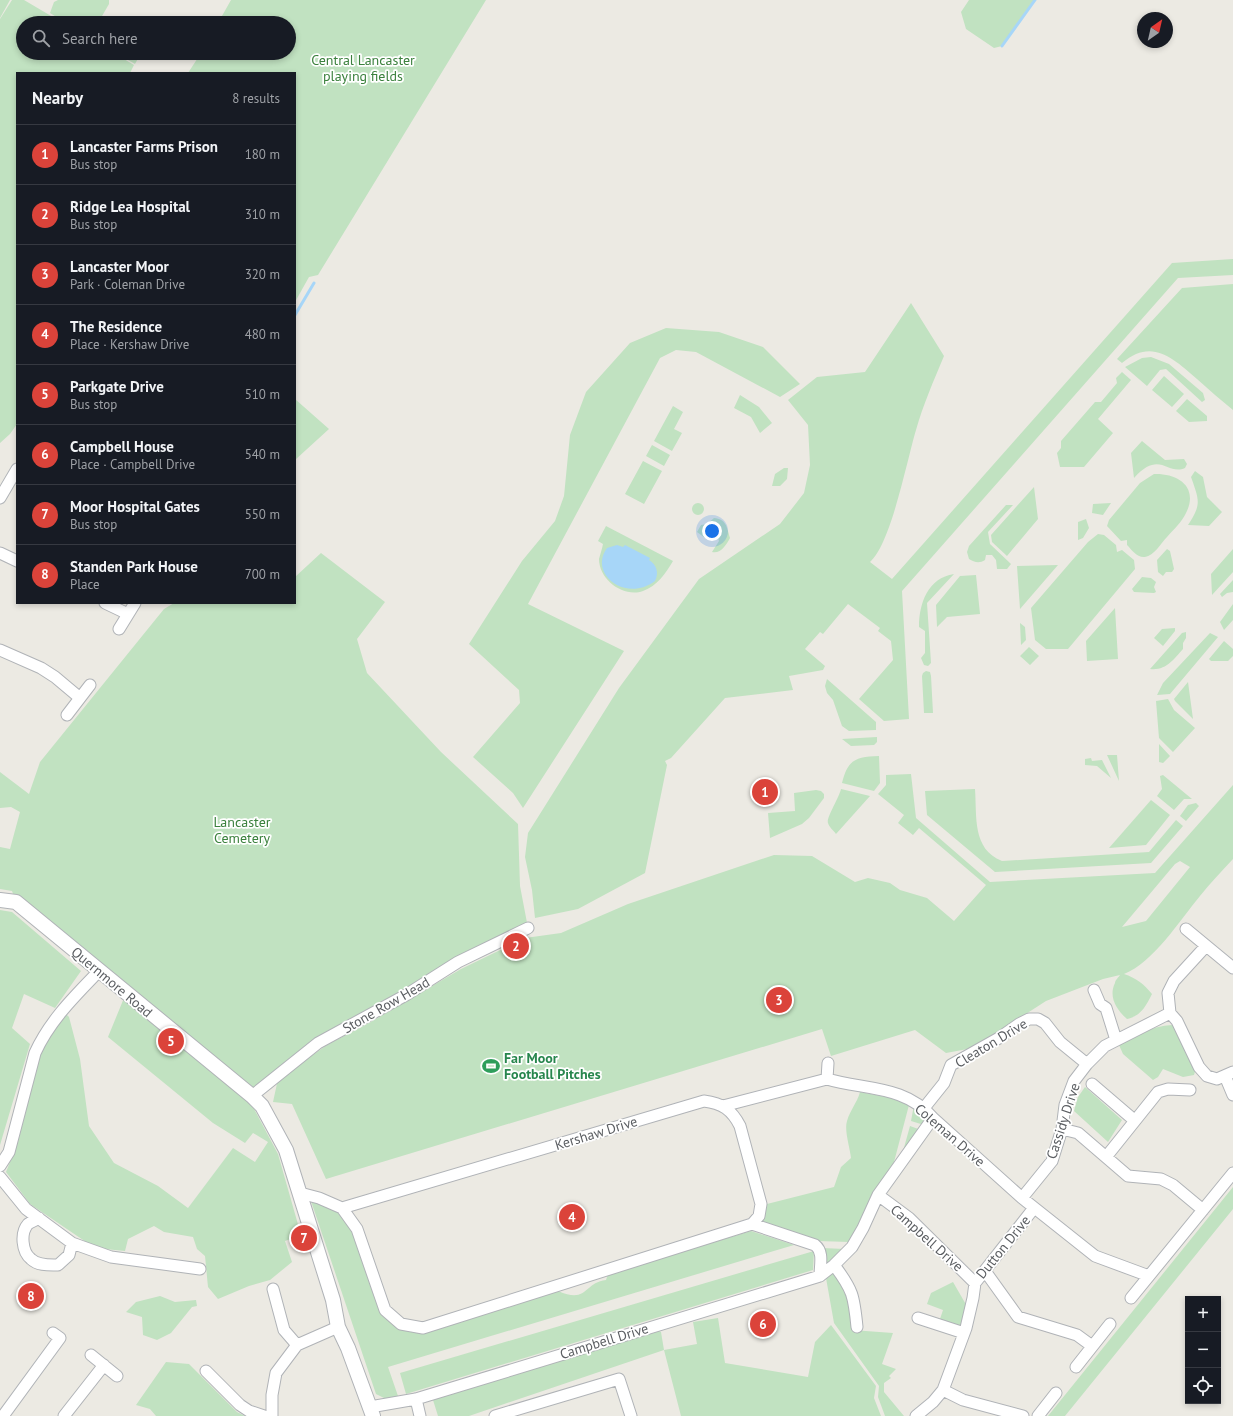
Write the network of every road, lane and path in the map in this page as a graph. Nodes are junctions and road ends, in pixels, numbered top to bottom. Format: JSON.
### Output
{"nodes":[{"id":1,"x":16,"y":471,"type":"edge"},
{"id":2,"x":0,"y":498,"type":"edge"},
{"id":3,"x":0,"y":553,"type":"edge"},
{"id":4,"x":16,"y":561,"type":"edge"},
{"id":5,"x":107,"y":604,"type":"edge"},
{"id":6,"x":135,"y":604,"type":"edge"},
{"id":7,"x":128,"y":614,"type":"junction"},
{"id":8,"x":119,"y":629,"type":"dead end"},
{"id":9,"x":0,"y":650,"type":"edge"},
{"id":10,"x":90,"y":685,"type":"dead end"},
{"id":11,"x":80,"y":698,"type":"junction"},
{"id":12,"x":67,"y":715,"type":"dead end"},
{"id":13,"x":0,"y":900,"type":"edge"},
{"id":14,"x":528,"y":928,"type":"dead end"},
{"id":15,"x":1186,"y":930,"type":"dead end"},
{"id":16,"x":1206,"y":946,"type":"junction"},
{"id":17,"x":1233,"y":968,"type":"edge"},
{"id":18,"x":100,"y":971,"type":"junction"},
{"id":19,"x":1094,"y":990,"type":"dead end"},
{"id":20,"x":1170,"y":1013,"type":"junction"},
{"id":21,"x":1116,"y":1040,"type":"junction"},
{"id":22,"x":828,"y":1063,"type":"dead end"},
{"id":23,"x":1087,"y":1064,"type":"junction"},
{"id":24,"x":1229,"y":1074,"type":"edge"},
{"id":25,"x":827,"y":1079,"type":"junction"},
{"id":26,"x":1092,"y":1084,"type":"dead end"},
{"id":27,"x":1190,"y":1090,"type":"dead end"},
{"id":28,"x":1233,"y":1095,"type":"edge"},
{"id":29,"x":252,"y":1096,"type":"junction"},
{"id":30,"x":723,"y":1106,"type":"junction"},
{"id":31,"x":924,"y":1108,"type":"junction"},
{"id":32,"x":932,"y":1118,"type":"junction"},
{"id":33,"x":1134,"y":1120,"type":"junction"},
{"id":34,"x":1062,"y":1129,"type":"junction"},
{"id":35,"x":1106,"y":1157,"type":"junction"},
{"id":36,"x":0,"y":1166,"type":"edge"},
{"id":37,"x":1233,"y":1174,"type":"edge"},
{"id":38,"x":0,"y":1177,"type":"edge"},
{"id":39,"x":300,"y":1193,"type":"junction"},
{"id":40,"x":878,"y":1195,"type":"junction"},
{"id":41,"x":1022,"y":1198,"type":"junction"},
{"id":42,"x":342,"y":1208,"type":"junction"},
{"id":43,"x":1034,"y":1208,"type":"junction"},
{"id":44,"x":1203,"y":1210,"type":"junction"},
{"id":45,"x":39,"y":1218,"type":"junction"},
{"id":46,"x":752,"y":1224,"type":"junction"},
{"id":47,"x":72,"y":1243,"type":"junction"},
{"id":48,"x":952,"y":1259,"type":"junction"},
{"id":49,"x":834,"y":1265,"type":"junction"},
{"id":50,"x":200,"y":1269,"type":"dead end"},
{"id":51,"x":985,"y":1271,"type":"junction"},
{"id":52,"x":820,"y":1276,"type":"junction"},
{"id":53,"x":1149,"y":1276,"type":"junction"},
{"id":54,"x":975,"y":1283,"type":"junction"},
{"id":55,"x":273,"y":1289,"type":"dead end"},
{"id":56,"x":974,"y":1298,"type":"junction"},
{"id":57,"x":1131,"y":1298,"type":"dead end"},
{"id":58,"x":918,"y":1318,"type":"dead end"},
{"id":59,"x":1110,"y":1324,"type":"dead end"},
{"id":60,"x":338,"y":1327,"type":"junction"},
{"id":61,"x":857,"y":1327,"type":"dead end"},
{"id":62,"x":53,"y":1333,"type":"dead end"},
{"id":63,"x":964,"y":1333,"type":"junction"},
{"id":64,"x":297,"y":1345,"type":"junction"},
{"id":65,"x":1092,"y":1346,"type":"junction"},
{"id":66,"x":91,"y":1355,"type":"dead end"},
{"id":67,"x":104,"y":1365,"type":"junction"},
{"id":68,"x":1076,"y":1367,"type":"dead end"},
{"id":69,"x":206,"y":1371,"type":"dead end"},
{"id":70,"x":117,"y":1376,"type":"dead end"},
{"id":71,"x":943,"y":1390,"type":"junction"},
{"id":72,"x":1056,"y":1393,"type":"dead end"},
{"id":73,"x":416,"y":1399,"type":"junction"},
{"id":74,"x":372,"y":1412,"type":"edge"},
{"id":75,"x":3,"y":1416,"type":"edge"},
{"id":76,"x":64,"y":1416,"type":"edge"},
{"id":77,"x":264,"y":1416,"type":"edge"},
{"id":78,"x":272,"y":1416,"type":"edge"},
{"id":79,"x":420,"y":1416,"type":"edge"},
{"id":80,"x":495,"y":1416,"type":"edge"},
{"id":81,"x":631,"y":1416,"type":"edge"},
{"id":82,"x":916,"y":1416,"type":"edge"},
{"id":83,"x":1023,"y":1416,"type":"edge"},
{"id":84,"x":1038,"y":1416,"type":"edge"}],
"edges":[{"from":1,"to":2,"type":"street"},
{"from":3,"to":4,"type":"street"},
{"from":5,"to":7,"type":"street"},
{"from":6,"to":7,"type":"street"},
{"from":7,"to":8,"type":"street"},
{"from":9,"to":11,"type":"street"},
{"from":10,"to":11,"type":"street"},
{"from":11,"to":12,"type":"street"},
{"from":13,"to":18,"type":"street","name":"Quernmore Road"},
{"from":14,"to":29,"type":"street","name":"Stone Row Head"},
{"from":15,"to":16,"type":"street"},
{"from":16,"to":17,"type":"street"},
{"from":16,"to":20,"type":"street"},
{"from":18,"to":29,"type":"street","name":"Quernmore Road"},
{"from":18,"to":36,"type":"street"},
{"from":19,"to":21,"type":"street"},
{"from":20,"to":21,"type":"street","name":"Cassidy Drive"},
{"from":20,"to":24,"type":"street"},
{"from":21,"to":23,"type":"street","name":"Cassidy Drive"},
{"from":22,"to":25,"type":"street"},
{"from":23,"to":31,"type":"street","name":"Cleaton Drive"},
{"from":23,"to":34,"type":"street","name":"Cassidy Drive"},
{"from":24,"to":28,"type":"street"},
{"from":25,"to":30,"type":"street","name":"Coleman Drive"},
{"from":25,"to":31,"type":"street","name":"Coleman Drive"},
{"from":26,"to":33,"type":"street"},
{"from":27,"to":33,"type":"street"},
{"from":29,"to":39,"type":"street","name":"Quernmore Road"},
{"from":30,"to":42,"type":"street","name":"Kershaw Drive"},
{"from":30,"to":46,"type":"street"},
{"from":31,"to":32,"type":"street","name":"Coleman Drive"},
{"from":32,"to":40,"type":"street","name":"Campbell Drive"},
{"from":32,"to":41,"type":"street","name":"Coleman Drive"},
{"from":33,"to":35,"type":"street"},
{"from":34,"to":35,"type":"street"},
{"from":34,"to":41,"type":"street","name":"Cassidy Drive"},
{"from":35,"to":44,"type":"street"},
{"from":37,"to":44,"type":"street"},
{"from":38,"to":45,"type":"street"},
{"from":39,"to":42,"type":"street"},
{"from":39,"to":60,"type":"street","name":"Quernmore Road"},
{"from":40,"to":48,"type":"street","name":"Campbell Drive"},
{"from":40,"to":49,"type":"street","name":"Campbell Drive"},
{"from":41,"to":43,"type":"street","name":"Coleman Drive"},
{"from":42,"to":46,"type":"street"},
{"from":43,"to":51,"type":"street","name":"Dutton Drive"},
{"from":43,"to":53,"type":"street","name":"Coleman Drive"},
{"from":44,"to":53,"type":"street"},
{"from":45,"to":47,"type":"street"},
{"from":45,"to":47,"type":"street"},
{"from":46,"to":52,"type":"street"},
{"from":47,"to":50,"type":"street"},
{"from":48,"to":54,"type":"street","name":"Campbell Drive"},
{"from":48,"to":56,"type":"street"},
{"from":49,"to":52,"type":"street","name":"Campbell Drive"},
{"from":49,"to":61,"type":"street"},
{"from":51,"to":54,"type":"street","name":"Dutton Drive"},
{"from":51,"to":65,"type":"street"},
{"from":52,"to":73,"type":"street","name":"Campbell Drive"},
{"from":53,"to":57,"type":"street"},
{"from":54,"to":56,"type":"street","name":"Dutton Drive"},
{"from":55,"to":64,"type":"street"},
{"from":56,"to":63,"type":"street","name":"Dutton Drive"},
{"from":58,"to":63,"type":"street"},
{"from":59,"to":65,"type":"street"},
{"from":60,"to":64,"type":"street"},
{"from":60,"to":74,"type":"street","name":"Quernmore Road"},
{"from":62,"to":75,"type":"street"},
{"from":63,"to":71,"type":"street","name":"Dutton Drive"},
{"from":64,"to":78,"type":"street"},
{"from":65,"to":68,"type":"street"},
{"from":66,"to":67,"type":"street"},
{"from":67,"to":70,"type":"street"},
{"from":67,"to":76,"type":"street"},
{"from":69,"to":77,"type":"street"},
{"from":71,"to":82,"type":"street","name":"Dutton Drive"},
{"from":71,"to":83,"type":"street"},
{"from":72,"to":84,"type":"street"},
{"from":73,"to":74,"type":"street","name":"Campbell Drive"},
{"from":73,"to":79,"type":"street"},
{"from":80,"to":81,"type":"street"}]}
